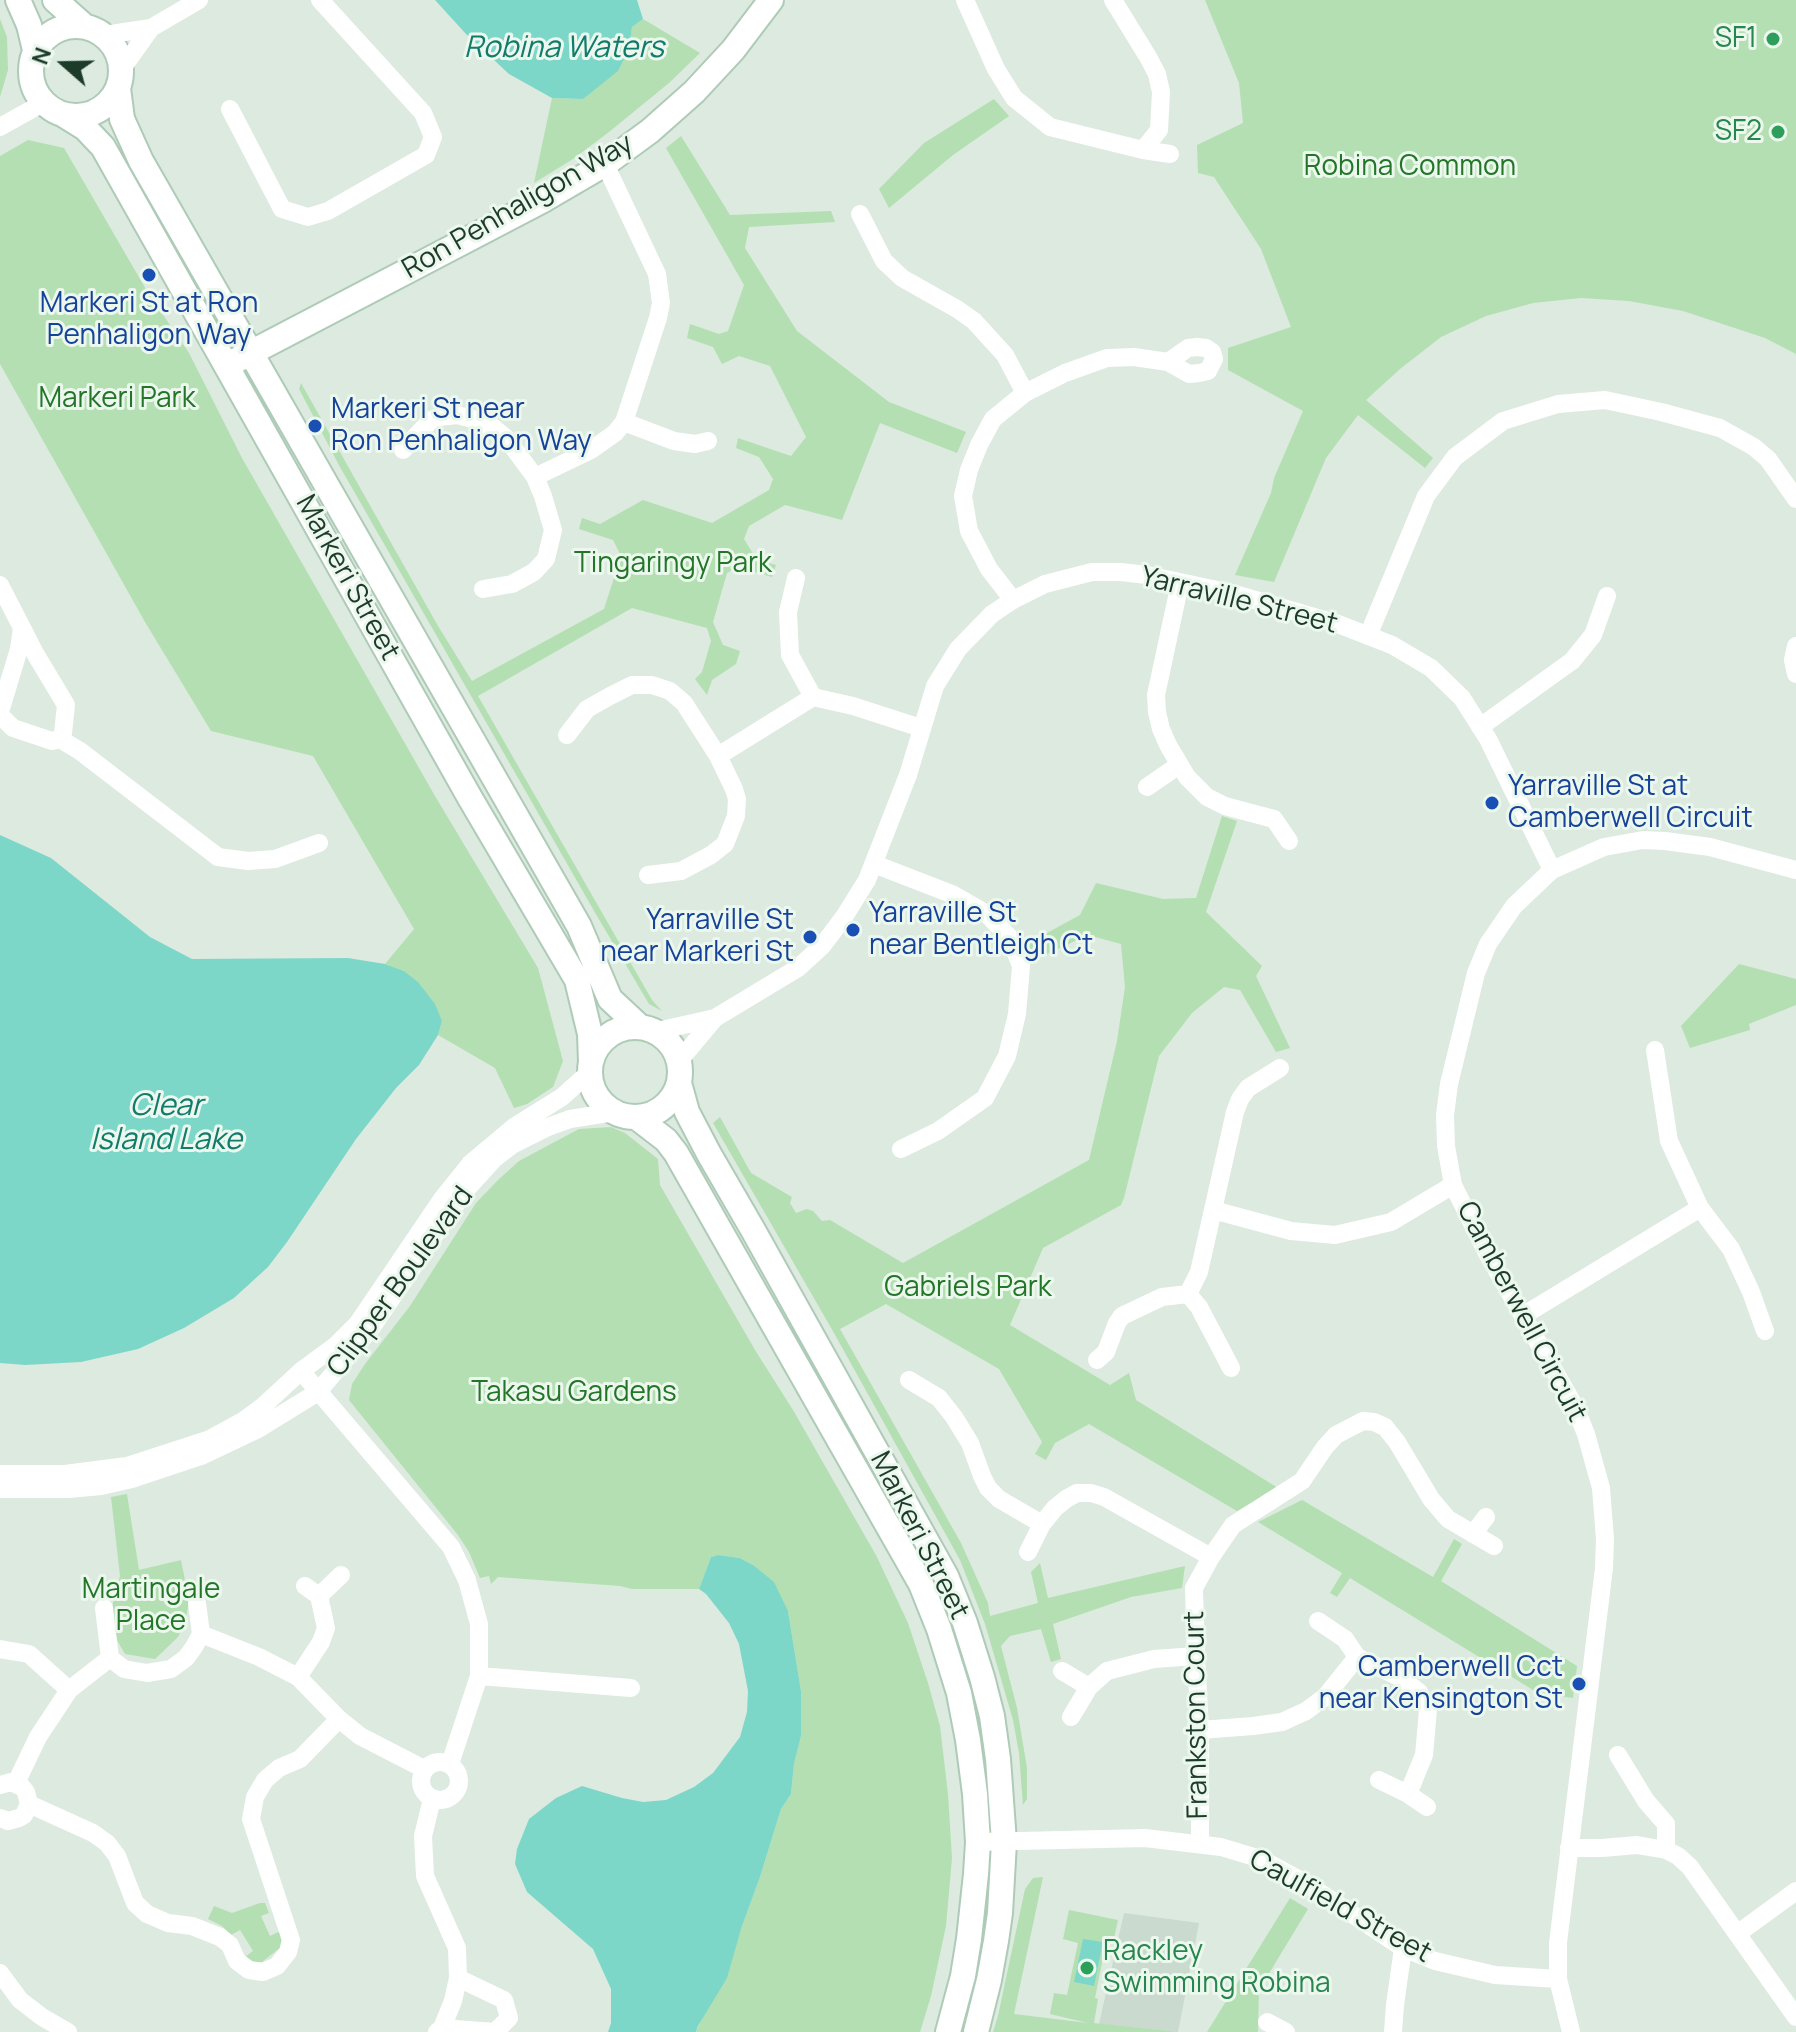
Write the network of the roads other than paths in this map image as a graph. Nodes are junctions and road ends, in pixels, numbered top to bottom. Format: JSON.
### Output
{"nodes":[{"id":1,"x":18,"y":0,"type":"edge"},
{"id":2,"x":55,"y":0,"type":"edge"},
{"id":3,"x":199,"y":0,"type":"edge"},
{"id":4,"x":320,"y":0,"type":"edge"},
{"id":5,"x":771,"y":0,"type":"edge"},
{"id":6,"x":965,"y":0,"type":"edge"},
{"id":7,"x":1113,"y":0,"type":"edge"},
{"id":8,"x":151,"y":28,"type":"junction"},
{"id":9,"x":93,"y":30,"type":"junction"},
{"id":10,"x":35,"y":50,"type":"junction"},
{"id":11,"x":120,"y":79,"type":"junction"},
{"id":12,"x":43,"y":103,"type":"junction"},
{"id":13,"x":230,"y":109,"type":"dead end"},
{"id":14,"x":64,"y":115,"type":"junction"},
{"id":15,"x":0,"y":127,"type":"edge"},
{"id":16,"x":1143,"y":150,"type":"junction"},
{"id":17,"x":1170,"y":154,"type":"dead end"},
{"id":18,"x":605,"y":164,"type":"junction"},
{"id":19,"x":860,"y":214,"type":"dead end"},
{"id":20,"x":251,"y":352,"type":"junction"},
{"id":21,"x":1168,"y":362,"type":"dead end"},
{"id":22,"x":227,"y":365,"type":"junction"},
{"id":23,"x":1025,"y":393,"type":"junction"},
{"id":24,"x":624,"y":422,"type":"junction"},
{"id":25,"x":708,"y":441,"type":"dead end"},
{"id":26,"x":403,"y":450,"type":"dead end"},
{"id":27,"x":535,"y":477,"type":"junction"},
{"id":28,"x":1796,"y":499,"type":"edge"},
{"id":29,"x":796,"y":578,"type":"dead end"},
{"id":30,"x":1180,"y":583,"type":"junction"},
{"id":31,"x":0,"y":585,"type":"edge"},
{"id":32,"x":483,"y":589,"type":"dead end"},
{"id":33,"x":1607,"y":596,"type":"dead end"},
{"id":34,"x":1013,"y":600,"type":"junction"},
{"id":35,"x":22,"y":628,"type":"junction"},
{"id":36,"x":1368,"y":636,"type":"junction"},
{"id":37,"x":1796,"y":646,"type":"edge"},
{"id":38,"x":1796,"y":674,"type":"edge"},
{"id":39,"x":813,"y":697,"type":"junction"},
{"id":40,"x":0,"y":713,"type":"edge"},
{"id":41,"x":1480,"y":727,"type":"junction"},
{"id":42,"x":921,"y":728,"type":"junction"},
{"id":43,"x":567,"y":735,"type":"dead end"},
{"id":44,"x":60,"y":739,"type":"junction"},
{"id":45,"x":718,"y":756,"type":"junction"},
{"id":46,"x":1179,"y":765,"type":"junction"},
{"id":47,"x":1147,"y":787,"type":"dead end"},
{"id":48,"x":1289,"y":841,"type":"dead end"},
{"id":49,"x":319,"y":843,"type":"dead end"},
{"id":50,"x":874,"y":864,"type":"junction"},
{"id":51,"x":1552,"y":870,"type":"junction"},
{"id":52,"x":1796,"y":870,"type":"edge"},
{"id":53,"x":648,"y":875,"type":"dead end"},
{"id":54,"x":715,"y":1018,"type":"junction"},
{"id":55,"x":648,"y":1029,"type":"junction"},
{"id":56,"x":1655,"y":1050,"type":"dead end"},
{"id":57,"x":590,"y":1067,"type":"junction"},
{"id":58,"x":1280,"y":1068,"type":"dead end"},
{"id":59,"x":679,"y":1072,"type":"junction"},
{"id":60,"x":625,"y":1115,"type":"junction"},
{"id":61,"x":901,"y":1149,"type":"dead end"},
{"id":62,"x":1453,"y":1185,"type":"junction"},
{"id":63,"x":1700,"y":1208,"type":"junction"},
{"id":64,"x":1213,"y":1210,"type":"junction"},
{"id":65,"x":1188,"y":1294,"type":"junction"},
{"id":66,"x":1524,"y":1315,"type":"junction"},
{"id":67,"x":1765,"y":1331,"type":"dead end"},
{"id":68,"x":1097,"y":1360,"type":"dead end"},
{"id":69,"x":1231,"y":1368,"type":"dead end"},
{"id":70,"x":301,"y":1371,"type":"junction"},
{"id":71,"x":909,"y":1380,"type":"dead end"},
{"id":72,"x":318,"y":1392,"type":"junction"},
{"id":73,"x":0,"y":1474,"type":"edge"},
{"id":74,"x":0,"y":1489,"type":"edge"},
{"id":75,"x":1486,"y":1517,"type":"dead end"},
{"id":76,"x":1042,"y":1524,"type":"junction"},
{"id":77,"x":1473,"y":1534,"type":"junction"},
{"id":78,"x":1494,"y":1546,"type":"dead end"},
{"id":79,"x":1028,"y":1552,"type":"dead end"},
{"id":80,"x":1211,"y":1557,"type":"junction"},
{"id":81,"x":341,"y":1575,"type":"dead end"},
{"id":82,"x":197,"y":1603,"type":"dead end"},
{"id":83,"x":104,"y":1608,"type":"dead end"},
{"id":84,"x":1318,"y":1621,"type":"dead end"},
{"id":85,"x":201,"y":1634,"type":"junction"},
{"id":86,"x":0,"y":1649,"type":"edge"},
{"id":87,"x":1196,"y":1656,"type":"junction"},
{"id":88,"x":1357,"y":1657,"type":"junction"},
{"id":89,"x":110,"y":1658,"type":"junction"},
{"id":90,"x":1062,"y":1671,"type":"dead end"},
{"id":91,"x":479,"y":1676,"type":"junction"},
{"id":92,"x":298,"y":1677,"type":"junction"},
{"id":93,"x":1089,"y":1687,"type":"junction"},
{"id":94,"x":631,"y":1688,"type":"dead end"},
{"id":95,"x":69,"y":1690,"type":"junction"},
{"id":96,"x":1071,"y":1717,"type":"dead end"},
{"id":97,"x":339,"y":1719,"type":"junction"},
{"id":98,"x":1200,"y":1730,"type":"junction"},
{"id":99,"x":1618,"y":1755,"type":"dead end"},
{"id":100,"x":450,"y":1764,"type":"junction"},
{"id":101,"x":424,"y":1769,"type":"junction"},
{"id":102,"x":1379,"y":1780,"type":"dead end"},
{"id":103,"x":8,"y":1784,"type":"edge"},
{"id":104,"x":1408,"y":1794,"type":"junction"},
{"id":105,"x":432,"y":1799,"type":"junction"},
{"id":106,"x":29,"y":1804,"type":"junction"},
{"id":107,"x":1427,"y":1807,"type":"dead end"},
{"id":108,"x":1,"y":1821,"type":"edge"},
{"id":109,"x":978,"y":1842,"type":"junction"},
{"id":110,"x":1004,"y":1842,"type":"junction"},
{"id":111,"x":1200,"y":1843,"type":"junction"},
{"id":112,"x":1569,"y":1848,"type":"junction"},
{"id":113,"x":1666,"y":1850,"type":"junction"},
{"id":114,"x":1796,"y":1891,"type":"edge"},
{"id":115,"x":1737,"y":1934,"type":"junction"},
{"id":116,"x":1403,"y":1948,"type":"junction"},
{"id":117,"x":0,"y":1973,"type":"edge"},
{"id":118,"x":458,"y":1978,"type":"junction"},
{"id":119,"x":1558,"y":1979,"type":"junction"},
{"id":120,"x":1796,"y":2017,"type":"edge"},
{"id":121,"x":1267,"y":2022,"type":"dead end"},
{"id":122,"x":440,"y":2030,"type":"edge"},
{"id":123,"x":68,"y":2032,"type":"edge"},
{"id":124,"x":495,"y":2032,"type":"edge"},
{"id":125,"x":948,"y":2032,"type":"edge"},
{"id":126,"x":976,"y":2032,"type":"edge"},
{"id":127,"x":1286,"y":2032,"type":"edge"},
{"id":128,"x":1393,"y":2032,"type":"edge"},
{"id":129,"x":1571,"y":2032,"type":"edge"}],
"edges":[{"from":1,"to":10,"type":"main road"},
{"from":2,"to":9,"type":"main road"},
{"from":3,"to":8,"type":"street"},
{"from":4,"to":13,"type":"street"},
{"from":5,"to":18,"type":"main road","name":"Ron Penhaligon Way"},
{"from":6,"to":16,"type":"street"},
{"from":7,"to":16,"type":"street"},
{"from":8,"to":9,"type":"street"},
{"from":8,"to":11,"type":"street"},
{"from":9,"to":10,"type":"main road"},
{"from":9,"to":11,"type":"main road"},
{"from":10,"to":12,"type":"main road"},
{"from":11,"to":14,"type":"main road"},
{"from":11,"to":20,"type":"main road","name":"Markeri Street"},
{"from":12,"to":14,"type":"main road"},
{"from":12,"to":15,"type":"street"},
{"from":14,"to":22,"type":"main road","name":"Markeri Street"},
{"from":16,"to":17,"type":"street"},
{"from":18,"to":20,"type":"main road","name":"Ron Penhaligon Way"},
{"from":18,"to":24,"type":"street"},
{"from":19,"to":23,"type":"street"},
{"from":20,"to":22,"type":"main road","name":"Ron Penhaligon Way"},
{"from":20,"to":55,"type":"main road","name":"Markeri Street"},
{"from":21,"to":23,"type":"street"},
{"from":22,"to":57,"type":"main road","name":"Markeri Street"},
{"from":23,"to":34,"type":"street"},
{"from":24,"to":25,"type":"street"},
{"from":24,"to":27,"type":"street"},
{"from":26,"to":27,"type":"street"},
{"from":27,"to":32,"type":"street"},
{"from":28,"to":36,"type":"street"},
{"from":29,"to":39,"type":"street"},
{"from":30,"to":34,"type":"street","name":"Yarraville Street"},
{"from":30,"to":36,"type":"street","name":"Yarraville Street"},
{"from":30,"to":46,"type":"street"},
{"from":31,"to":35,"type":"street"},
{"from":33,"to":41,"type":"street"},
{"from":34,"to":42,"type":"street","name":"Yarraville Street"},
{"from":35,"to":40,"type":"street"},
{"from":35,"to":44,"type":"street"},
{"from":36,"to":41,"type":"street","name":"Yarraville Street"},
{"from":37,"to":38,"type":"street"},
{"from":39,"to":42,"type":"street"},
{"from":39,"to":45,"type":"street"},
{"from":40,"to":44,"type":"street"},
{"from":41,"to":51,"type":"street","name":"Yarraville Street"},
{"from":42,"to":50,"type":"street","name":"Yarraville Street"},
{"from":43,"to":45,"type":"street"},
{"from":44,"to":49,"type":"street"},
{"from":45,"to":53,"type":"street"},
{"from":46,"to":47,"type":"street"},
{"from":46,"to":48,"type":"street"},
{"from":50,"to":54,"type":"street","name":"Yarraville Street"},
{"from":50,"to":61,"type":"street"},
{"from":51,"to":52,"type":"street","name":"Camberwell Circuit"},
{"from":51,"to":62,"type":"street","name":"Camberwell Circuit"},
{"from":54,"to":55,"type":"street","name":"Yarraville Street"},
{"from":54,"to":59,"type":"street"},
{"from":55,"to":57,"type":"main road"},
{"from":55,"to":59,"type":"main road"},
{"from":56,"to":63,"type":"street"},
{"from":57,"to":60,"type":"main road"},
{"from":57,"to":70,"type":"street","name":"Clipper Boulevard"},
{"from":58,"to":64,"type":"street"},
{"from":59,"to":60,"type":"main road"},
{"from":59,"to":110,"type":"main road","name":"Markeri Street"},
{"from":60,"to":72,"type":"street","name":"Clipper Boulevard"},
{"from":60,"to":109,"type":"main road","name":"Markeri Street"},
{"from":62,"to":64,"type":"street"},
{"from":62,"to":66,"type":"street","name":"Camberwell Circuit"},
{"from":63,"to":66,"type":"street"},
{"from":63,"to":67,"type":"street"},
{"from":64,"to":65,"type":"street"},
{"from":65,"to":68,"type":"street"},
{"from":65,"to":69,"type":"street"},
{"from":66,"to":112,"type":"street","name":"Camberwell Circuit"},
{"from":70,"to":72,"type":"street"},
{"from":70,"to":73,"type":"street","name":"Clipper Boulevard"},
{"from":71,"to":76,"type":"street"},
{"from":72,"to":74,"type":"street","name":"Clipper Boulevard"},
{"from":72,"to":91,"type":"street"},
{"from":75,"to":77,"type":"street"},
{"from":76,"to":79,"type":"street"},
{"from":76,"to":80,"type":"street"},
{"from":77,"to":78,"type":"street","name":"Frankston Court"},
{"from":77,"to":80,"type":"street","name":"Frankston Court"},
{"from":80,"to":87,"type":"street","name":"Frankston Court"},
{"from":81,"to":92,"type":"street"},
{"from":82,"to":85,"type":"street"},
{"from":83,"to":89,"type":"street"},
{"from":84,"to":88,"type":"street"},
{"from":85,"to":89,"type":"street"},
{"from":85,"to":92,"type":"street"},
{"from":86,"to":95,"type":"street"},
{"from":87,"to":93,"type":"street"},
{"from":87,"to":98,"type":"street","name":"Frankston Court"},
{"from":88,"to":98,"type":"street"},
{"from":88,"to":104,"type":"street"},
{"from":89,"to":95,"type":"street"},
{"from":90,"to":93,"type":"street"},
{"from":91,"to":94,"type":"street"},
{"from":91,"to":100,"type":"street"},
{"from":92,"to":97,"type":"street"},
{"from":93,"to":96,"type":"street"},
{"from":95,"to":103,"type":"street"},
{"from":97,"to":101,"type":"street"},
{"from":97,"to":106,"type":"street"},
{"from":98,"to":111,"type":"street","name":"Frankston Court"},
{"from":99,"to":113,"type":"street"},
{"from":100,"to":101,"type":"street"},
{"from":100,"to":105,"type":"street"},
{"from":101,"to":105,"type":"street"},
{"from":102,"to":104,"type":"street"},
{"from":103,"to":106,"type":"street"},
{"from":104,"to":107,"type":"street"},
{"from":105,"to":118,"type":"street"},
{"from":106,"to":108,"type":"street"},
{"from":109,"to":110,"type":"street","name":"Caulfield Street"},
{"from":109,"to":125,"type":"main road","name":"Markeri Street"},
{"from":110,"to":111,"type":"street","name":"Caulfield Street"},
{"from":110,"to":126,"type":"main road","name":"Markeri Street"},
{"from":111,"to":116,"type":"street","name":"Caulfield Street"},
{"from":112,"to":113,"type":"street"},
{"from":112,"to":119,"type":"street","name":"Camberwell Circuit"},
{"from":113,"to":115,"type":"street"},
{"from":114,"to":115,"type":"street"},
{"from":115,"to":120,"type":"street"},
{"from":116,"to":119,"type":"street","name":"Caulfield Street"},
{"from":116,"to":128,"type":"street"},
{"from":117,"to":123,"type":"street"},
{"from":118,"to":122,"type":"street"},
{"from":118,"to":124,"type":"street"},
{"from":119,"to":129,"type":"street","name":"Camberwell Circuit"},
{"from":121,"to":127,"type":"street"},
{"from":122,"to":124,"type":"street"}]}
